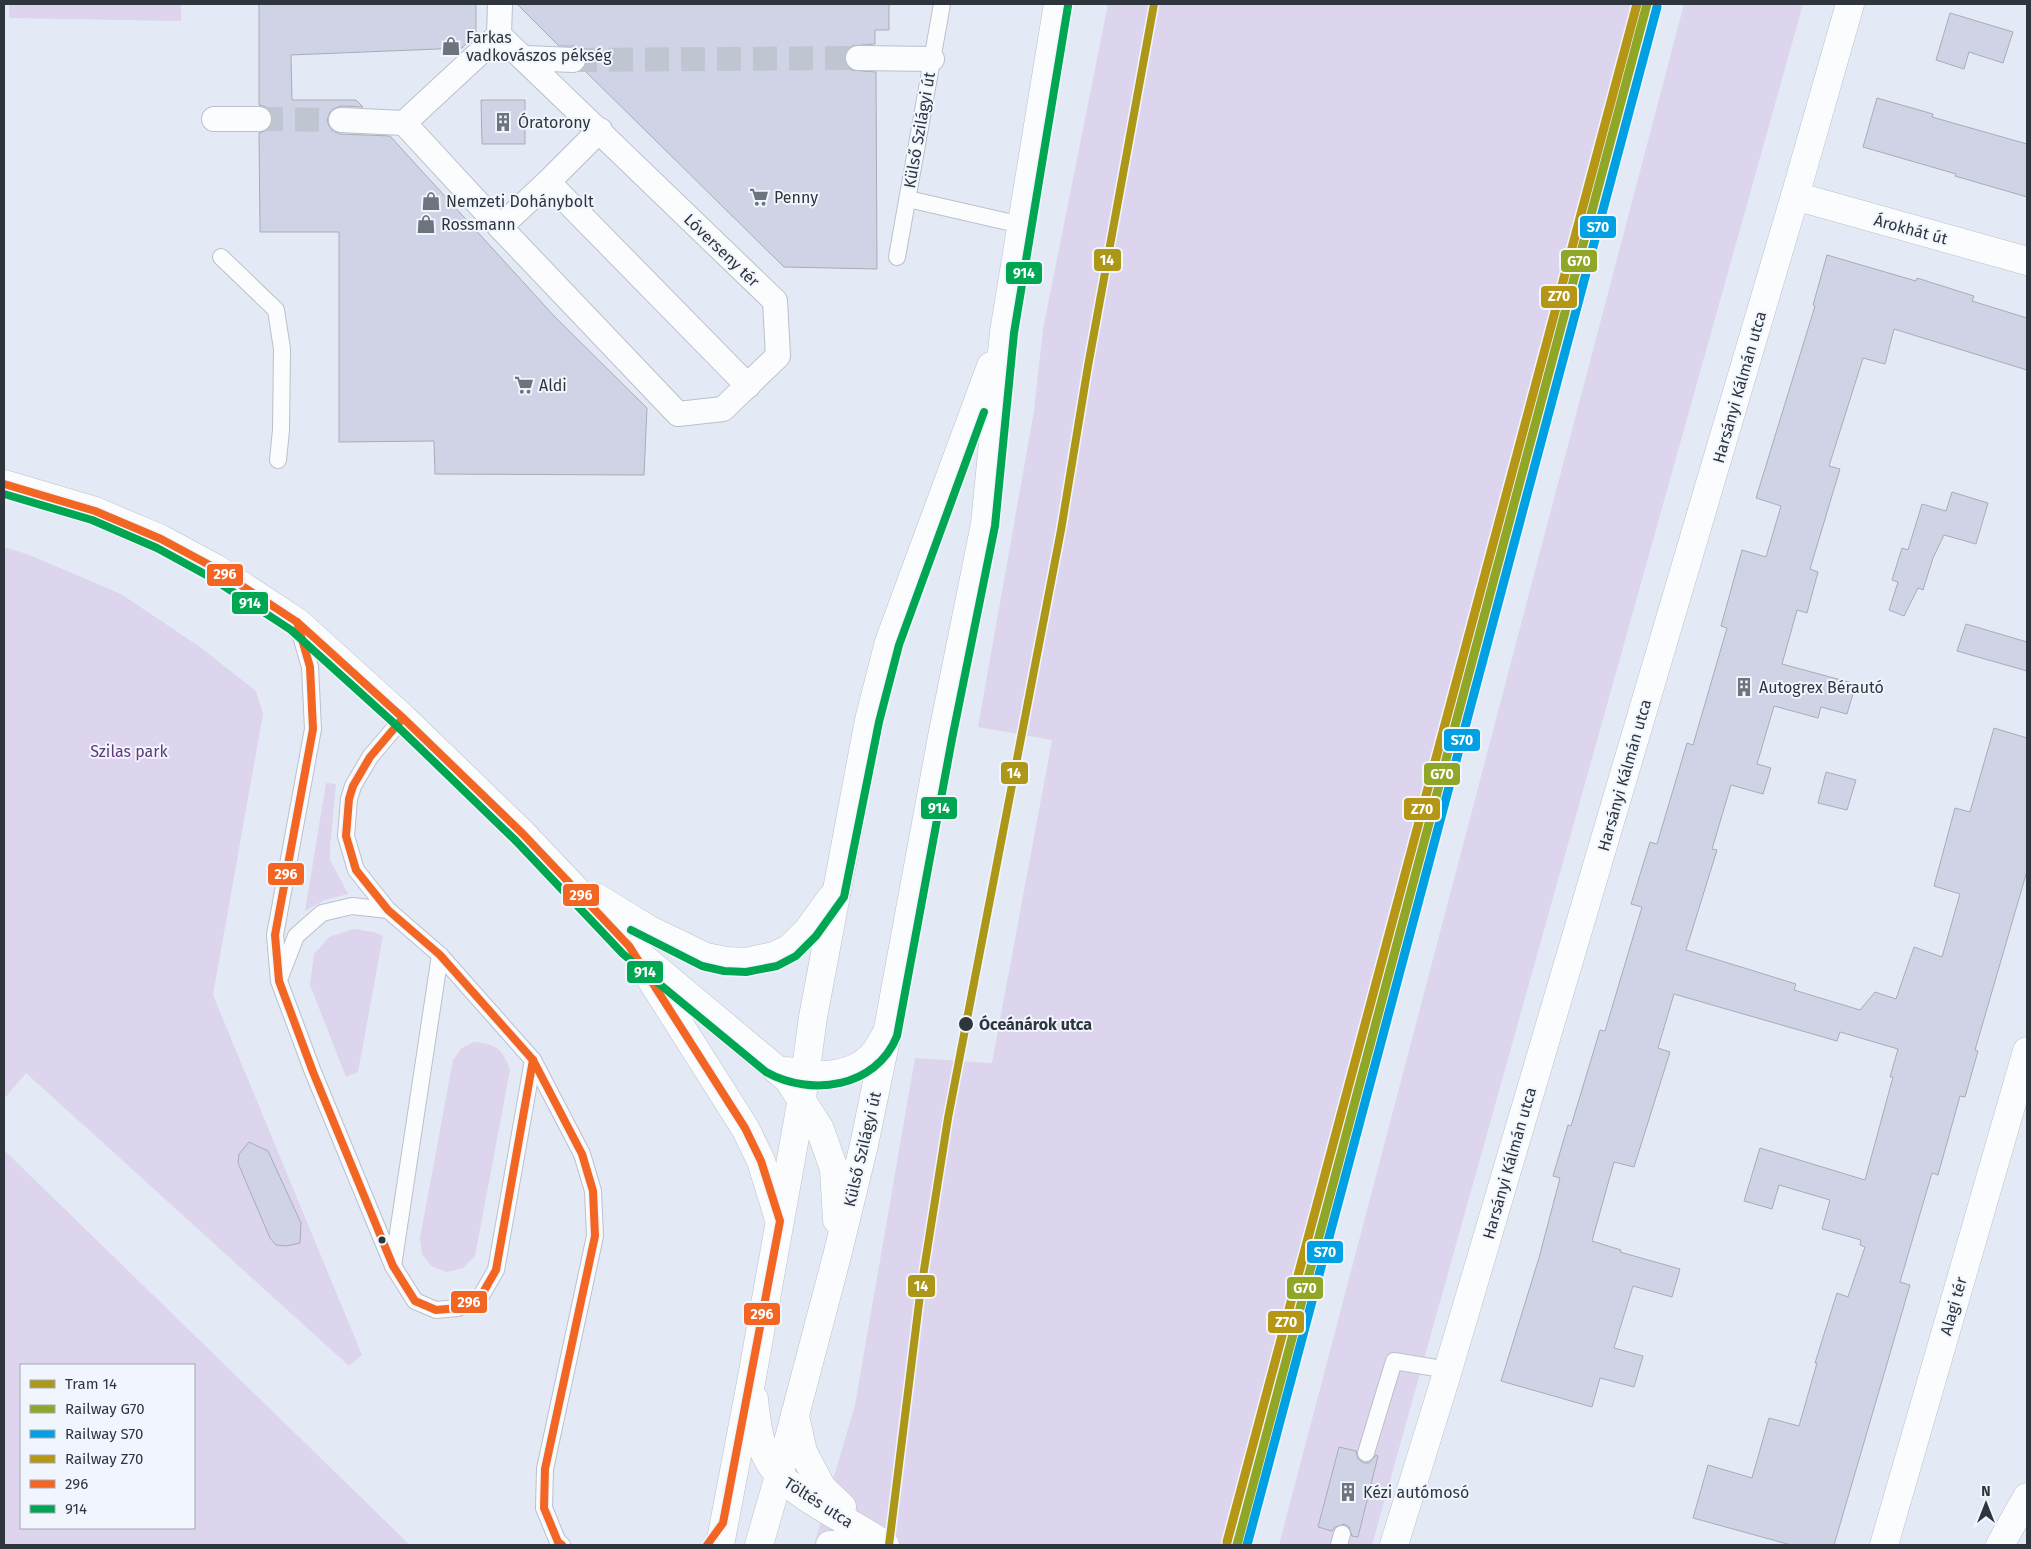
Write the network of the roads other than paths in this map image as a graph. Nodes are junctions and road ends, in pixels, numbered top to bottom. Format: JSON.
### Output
{"nodes":[{"id":1,"x":500,"y":4,"type":"edge"},
{"id":2,"x":942,"y":4,"type":"edge"},
{"id":3,"x":1058,"y":4,"type":"edge"},
{"id":4,"x":1850,"y":4,"type":"edge"},
{"id":5,"x":499,"y":35,"type":"junction"},
{"id":6,"x":525,"y":58,"type":"junction"},
{"id":7,"x":858,"y":58,"type":"tunnel mouth"},
{"id":8,"x":932,"y":59,"type":"junction"},
{"id":9,"x":573,"y":60,"type":"tunnel mouth"},
{"id":10,"x":214,"y":119,"type":"dead end"},
{"id":11,"x":259,"y":119,"type":"tunnel mouth"},
{"id":12,"x":342,"y":120,"type":"tunnel mouth"},
{"id":13,"x":404,"y":123,"type":"junction"},
{"id":14,"x":600,"y":130,"type":"junction"},
{"id":15,"x":548,"y":182,"type":"junction"},
{"id":16,"x":1795,"y":196,"type":"junction"},
{"id":17,"x":908,"y":199,"type":"junction"},
{"id":18,"x":1021,"y":225,"type":"junction"},
{"id":19,"x":500,"y":227,"type":"junction"},
{"id":20,"x":221,"y":257,"type":"dead end"},
{"id":21,"x":897,"y":257,"type":"dead end"},
{"id":22,"x":2027,"y":261,"type":"edge"},
{"id":23,"x":1004,"y":332,"type":"junction"},
{"id":24,"x":748,"y":386,"type":"junction"},
{"id":25,"x":278,"y":460,"type":"dead end"},
{"id":26,"x":4,"y":484,"type":"edge"},
{"id":27,"x":297,"y":622,"type":"junction"},
{"id":28,"x":404,"y":718,"type":"junction"},
{"id":29,"x":564,"y":877,"type":"junction"},
{"id":30,"x":836,"y":891,"type":"junction"},
{"id":31,"x":388,"y":910,"type":"junction"},
{"id":32,"x":628,"y":946,"type":"junction"},
{"id":33,"x":440,"y":956,"type":"junction"},
{"id":34,"x":279,"y":981,"type":"junction"},
{"id":35,"x":887,"y":1034,"type":"junction"},
{"id":36,"x":2025,"y":1059,"type":"edge"},
{"id":37,"x":533,"y":1060,"type":"junction"},
{"id":38,"x":803,"y":1086,"type":"junction"},
{"id":39,"x":780,"y":1221,"type":"junction"},
{"id":40,"x":838,"y":1252,"type":"junction"},
{"id":41,"x":393,"y":1266,"type":"junction"},
{"id":42,"x":1448,"y":1370,"type":"junction"},
{"id":43,"x":752,"y":1377,"type":"junction"},
{"id":44,"x":794,"y":1414,"type":"junction"},
{"id":45,"x":1366,"y":1453,"type":"dead end"},
{"id":46,"x":779,"y":1476,"type":"junction"},
{"id":47,"x":2027,"y":1497,"type":"edge"},
{"id":48,"x":721,"y":1534,"type":"edge"},
{"id":49,"x":875,"y":1541,"type":"edge"},
{"id":50,"x":562,"y":1545,"type":"edge"},
{"id":51,"x":707,"y":1545,"type":"edge"},
{"id":52,"x":759,"y":1545,"type":"edge"},
{"id":53,"x":830,"y":1545,"type":"edge"},
{"id":54,"x":1394,"y":1545,"type":"edge"},
{"id":55,"x":1884,"y":1545,"type":"edge"},
{"id":56,"x":2000,"y":1545,"type":"edge"}],
"edges":[{"from":1,"to":5,"type":"street"},
{"from":2,"to":8,"type":"lane","name":"Külső Szilágyi út"},
{"from":3,"to":18,"type":"street","name":"Külső Szilágyi út"},
{"from":4,"to":16,"type":"street","name":"Harsányi Kálmán utca"},
{"from":5,"to":6,"type":"street","name":"Lóverseny tér"},
{"from":5,"to":13,"type":"street"},
{"from":6,"to":9,"type":"street"},
{"from":6,"to":14,"type":"street","name":"Lóverseny tér"},
{"from":7,"to":8,"type":"street"},
{"from":8,"to":17,"type":"lane","name":"Külső Szilágyi út"},
{"from":10,"to":11,"type":"street"},
{"from":12,"to":13,"type":"street"},
{"from":13,"to":19,"type":"street","name":"Lóverseny tér"},
{"from":14,"to":15,"type":"street"},
{"from":14,"to":24,"type":"street","name":"Lóverseny tér"},
{"from":15,"to":19,"type":"street"},
{"from":15,"to":24,"type":"street"},
{"from":16,"to":22,"type":"street","name":"Árokhát út"},
{"from":16,"to":42,"type":"street","name":"Harsányi Kálmán utca"},
{"from":17,"to":18,"type":"lane"},
{"from":17,"to":21,"type":"lane","name":"Külső Szilágyi út"},
{"from":18,"to":23,"type":"street","name":"Külső Szilágyi út"},
{"from":19,"to":24,"type":"street","name":"Lóverseny tér"},
{"from":20,"to":25,"type":"lane"},
{"from":23,"to":30,"type":"street","name":"Külső Szilágyi út"},
{"from":23,"to":35,"type":"street","name":"Külső Szilágyi út"},
{"from":26,"to":27,"type":"street"},
{"from":27,"to":28,"type":"street"},
{"from":27,"to":34,"type":"lane"},
{"from":28,"to":29,"type":"street"},
{"from":28,"to":31,"type":"lane"},
{"from":29,"to":30,"type":"street"},
{"from":29,"to":32,"type":"street"},
{"from":30,"to":38,"type":"street","name":"Külső Szilágyi út"},
{"from":31,"to":33,"type":"lane"},
{"from":31,"to":34,"type":"lane"},
{"from":32,"to":38,"type":"street"},
{"from":32,"to":39,"type":"street"},
{"from":33,"to":37,"type":"lane"},
{"from":33,"to":41,"type":"lane"},
{"from":34,"to":41,"type":"lane"},
{"from":35,"to":38,"type":"street"},
{"from":35,"to":40,"type":"street","name":"Külső Szilágyi út"},
{"from":36,"to":55,"type":"street","name":"Alagi tér"},
{"from":37,"to":41,"type":"lane"},
{"from":37,"to":50,"type":"lane"},
{"from":38,"to":39,"type":"street","name":"Külső Szilágyi út"},
{"from":38,"to":40,"type":"street"},
{"from":39,"to":43,"type":"street","name":"Külső Szilágyi út"},
{"from":40,"to":44,"type":"street","name":"Külső Szilágyi út"},
{"from":42,"to":45,"type":"lane"},
{"from":42,"to":54,"type":"street","name":"Harsányi Kálmán utca"},
{"from":43,"to":46,"type":"street"},
{"from":43,"to":48,"type":"street","name":"Külső Szilágyi út"},
{"from":44,"to":46,"type":"street","name":"Külső Szilágyi út"},
{"from":44,"to":49,"type":"street"},
{"from":46,"to":49,"type":"street","name":"Töltés utca"},
{"from":46,"to":52,"type":"street","name":"Külső Szilágyi út"},
{"from":47,"to":56,"type":"street"},
{"from":48,"to":51,"type":"lane"},
{"from":49,"to":53,"type":"street"}]}
